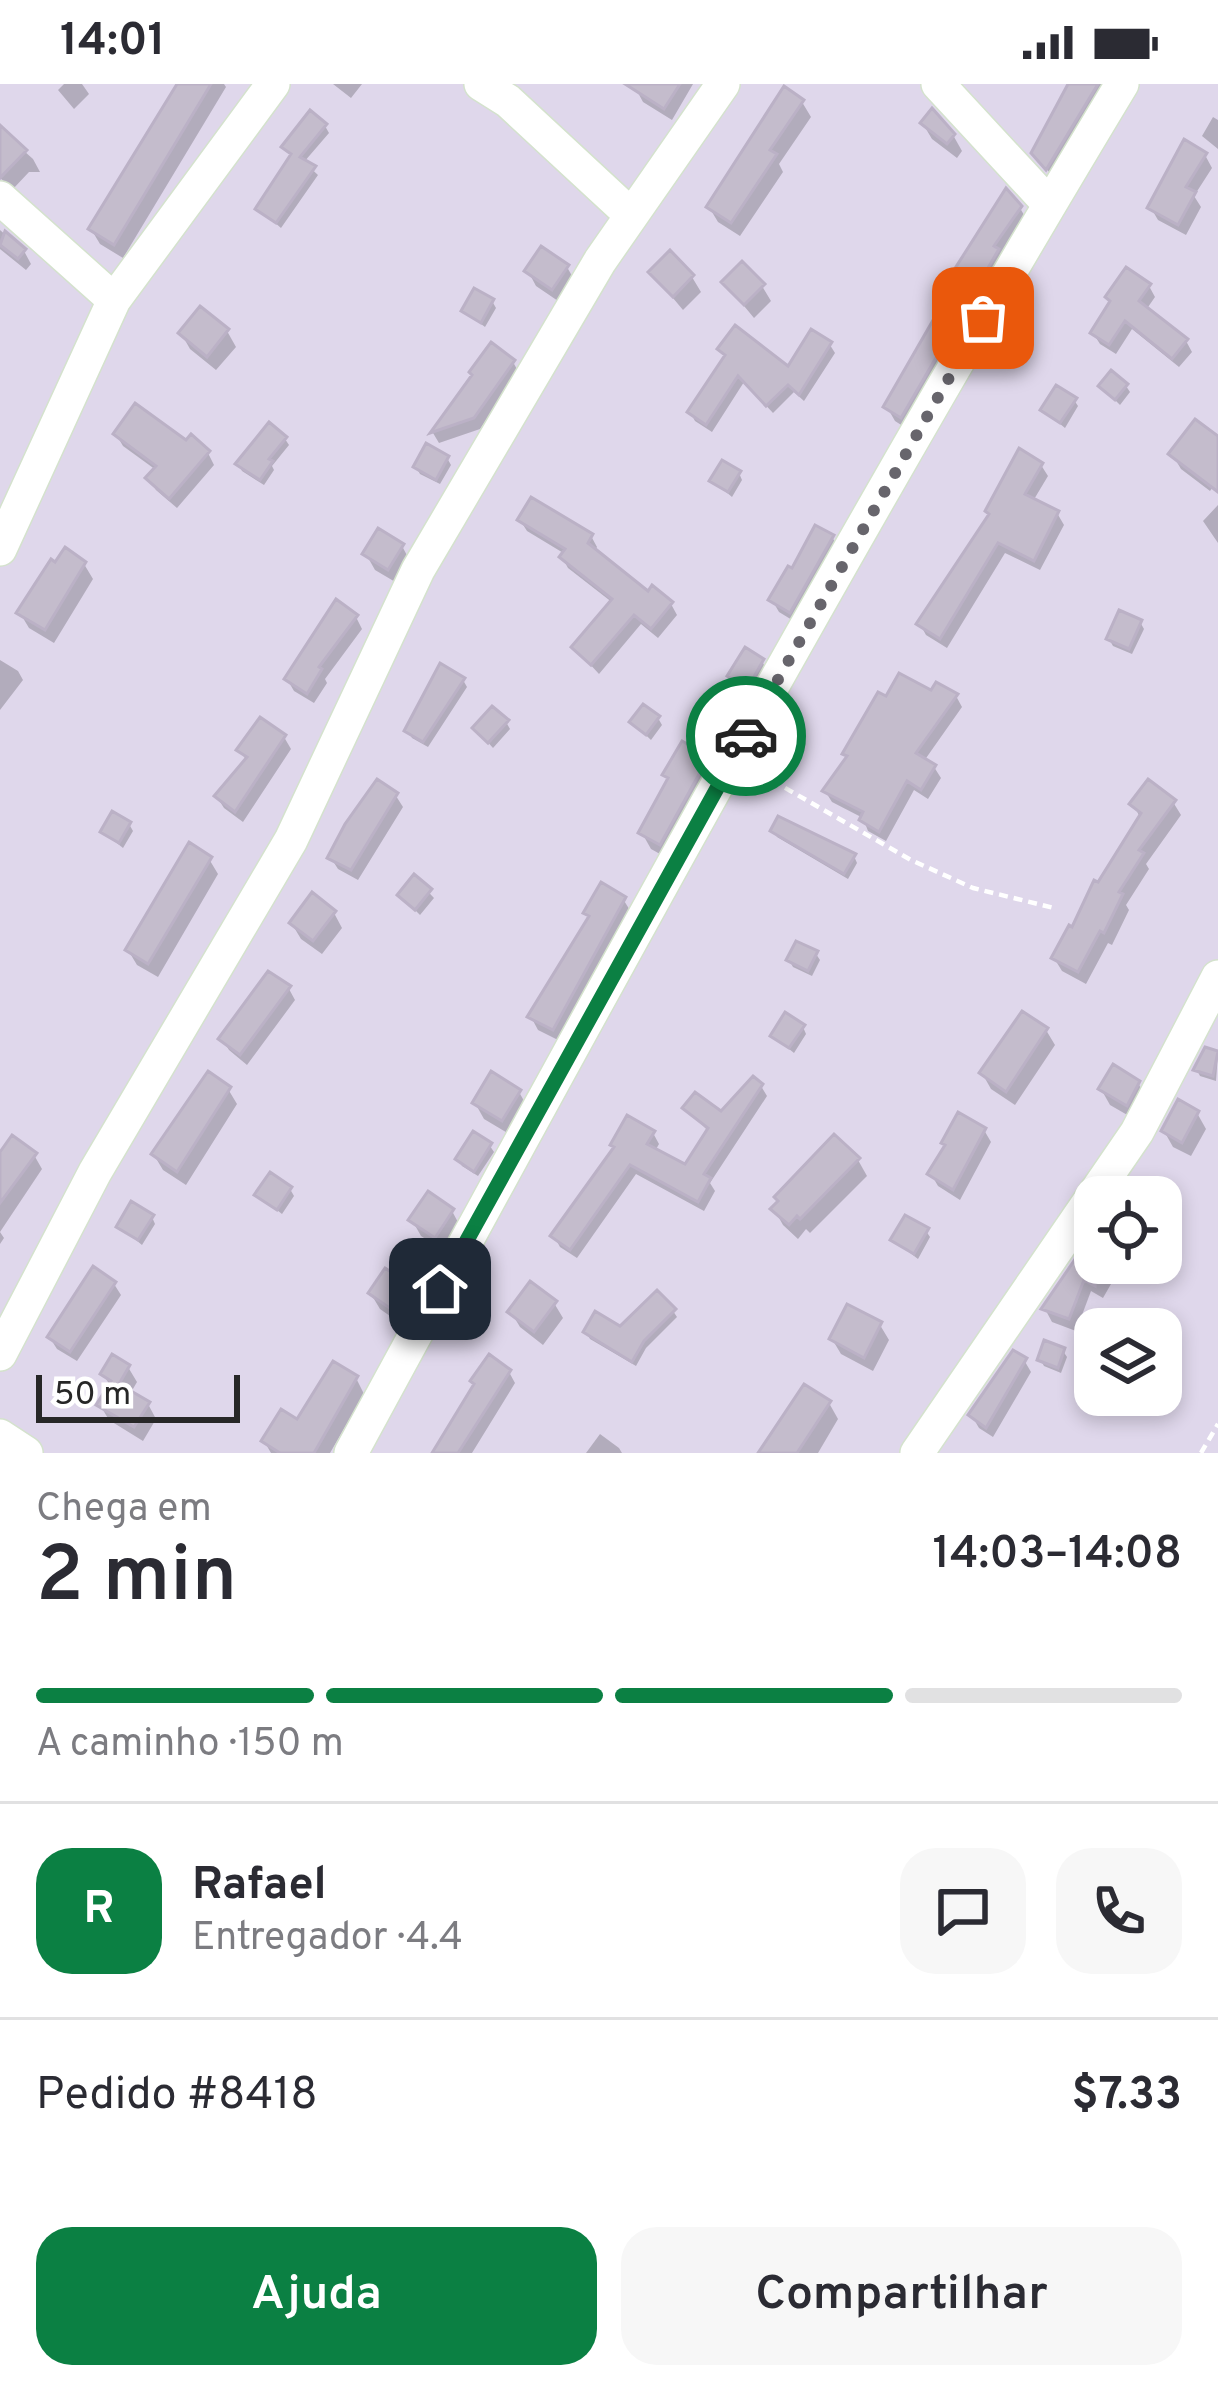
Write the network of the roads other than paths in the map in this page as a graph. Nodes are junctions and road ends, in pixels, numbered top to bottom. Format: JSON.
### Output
{"nodes":[{"id":1,"x":273,"y":84,"type":"edge"},
{"id":2,"x":481,"y":84,"type":"edge"},
{"id":3,"x":723,"y":84,"type":"edge"},
{"id":4,"x":938,"y":84,"type":"edge"},
{"id":5,"x":1121,"y":84,"type":"edge"},
{"id":6,"x":0,"y":198,"type":"edge"},
{"id":7,"x":1049,"y":204,"type":"junction"},
{"id":8,"x":632,"y":215,"type":"junction"},
{"id":9,"x":114,"y":300,"type":"junction"},
{"id":10,"x":0,"y":549,"type":"edge"},
{"id":11,"x":1218,"y":977,"type":"edge"},
{"id":12,"x":0,"y":1354,"type":"edge"},
{"id":13,"x":0,"y":1436,"type":"edge"},
{"id":14,"x":26,"y":1453,"type":"edge"},
{"id":15,"x":351,"y":1453,"type":"edge"},
{"id":16,"x":917,"y":1453,"type":"edge"}],
"edges":[{"from":1,"to":9,"type":"street"},
{"from":2,"to":8,"type":"street"},
{"from":3,"to":8,"type":"street"},
{"from":4,"to":7,"type":"street"},
{"from":5,"to":7,"type":"street"},
{"from":6,"to":9,"type":"street"},
{"from":7,"to":15,"type":"street"},
{"from":8,"to":12,"type":"street"},
{"from":9,"to":10,"type":"street"},
{"from":11,"to":16,"type":"street"},
{"from":13,"to":14,"type":"street"}]}
